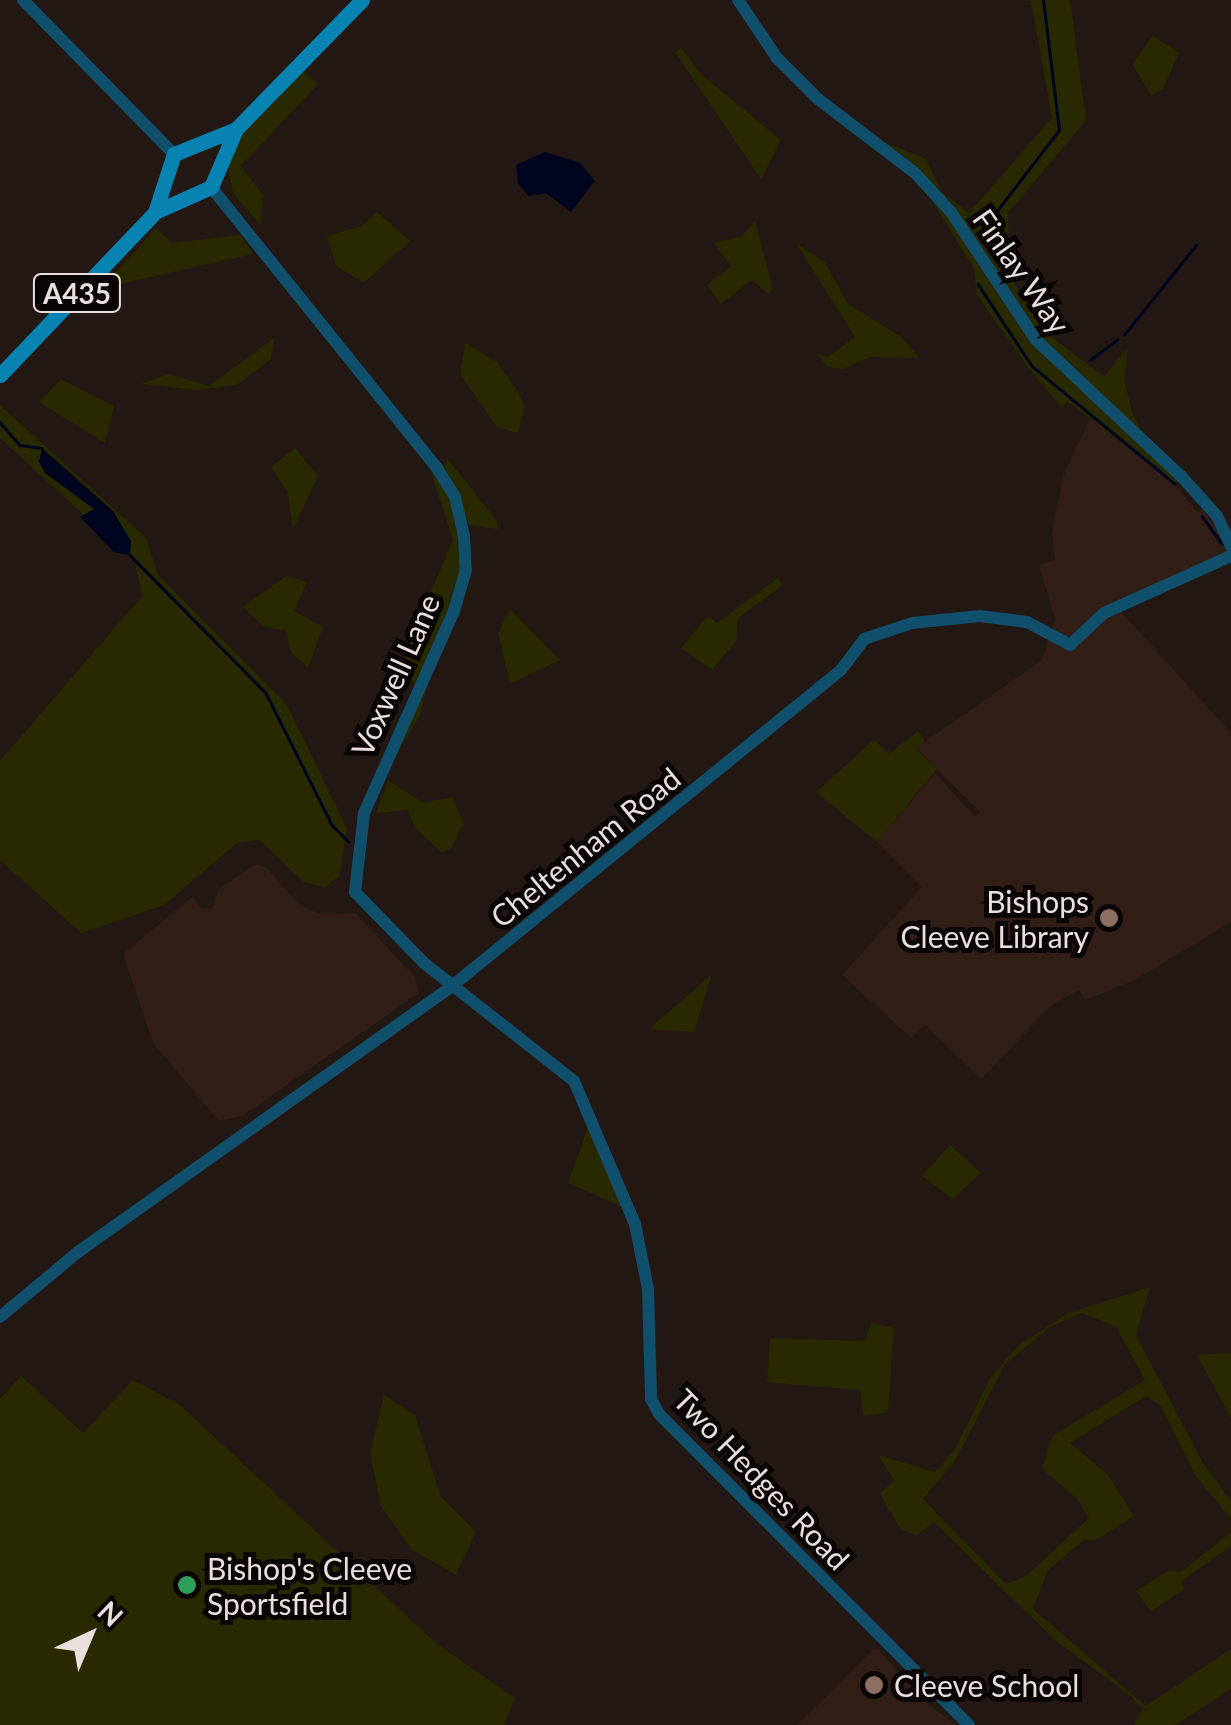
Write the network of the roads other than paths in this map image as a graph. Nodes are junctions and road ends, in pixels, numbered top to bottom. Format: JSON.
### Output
{"nodes":[{"id":1,"x":23,"y":0,"type":"edge"},
{"id":2,"x":362,"y":0,"type":"edge"},
{"id":3,"x":738,"y":0,"type":"edge"},
{"id":4,"x":236,"y":129,"type":"junction"},
{"id":5,"x":193,"y":146,"type":"junction"},
{"id":6,"x":174,"y":154,"type":"junction"},
{"id":7,"x":216,"y":166,"type":"junction"},
{"id":8,"x":168,"y":178,"type":"junction"},
{"id":9,"x":212,"y":187,"type":"junction"},
{"id":10,"x":190,"y":196,"type":"junction"},
{"id":11,"x":155,"y":212,"type":"junction"},
{"id":12,"x":0,"y":375,"type":"edge"},
{"id":13,"x":1231,"y":546,"type":"edge"},
{"id":14,"x":1231,"y":556,"type":"edge"},
{"id":15,"x":452,"y":986,"type":"junction"},
{"id":16,"x":0,"y":1317,"type":"edge"},
{"id":17,"x":968,"y":1725,"type":"edge"}],
"edges":[{"from":1,"to":6,"type":"street"},
{"from":2,"to":4,"type":"main road"},
{"from":3,"to":13,"type":"street","name":"Finlay Way"},
{"from":4,"to":5,"type":"main road"},
{"from":4,"to":7,"type":"main road"},
{"from":5,"to":6,"type":"main road"},
{"from":5,"to":7,"type":"main road"},
{"from":6,"to":8,"type":"main road"},
{"from":7,"to":9,"type":"main road"},
{"from":8,"to":10,"type":"main road"},
{"from":8,"to":11,"type":"main road","number":"A435"},
{"from":9,"to":10,"type":"main road"},
{"from":9,"to":15,"type":"street","name":"Voxwell Lane"},
{"from":10,"to":11,"type":"main road","number":"A435"},
{"from":11,"to":12,"type":"main road","number":"A435"},
{"from":14,"to":15,"type":"street","name":"Cheltenham Road"},
{"from":15,"to":16,"type":"street","name":"Cheltenham Road"},
{"from":15,"to":17,"type":"street","name":"Two Hedges Road"}]}
